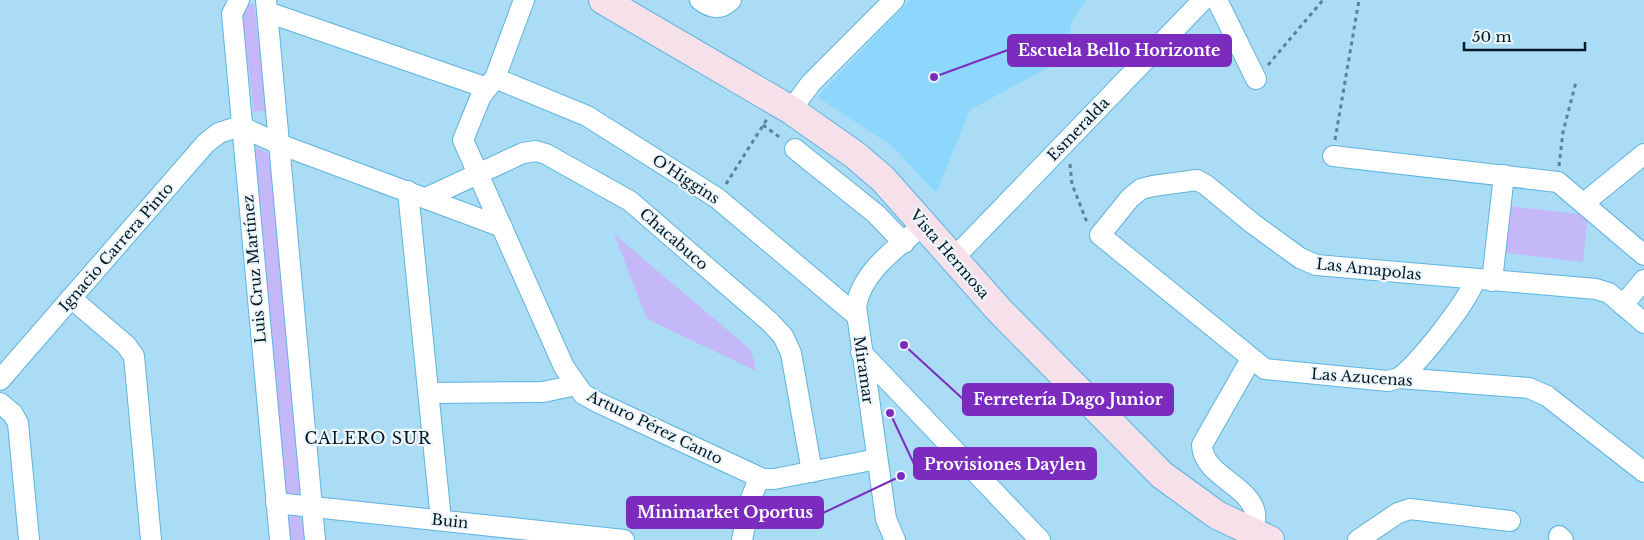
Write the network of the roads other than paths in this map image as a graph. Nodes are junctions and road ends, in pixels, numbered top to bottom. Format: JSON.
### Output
{"nodes":[{"id":1,"x":239,"y":0,"type":"edge"},
{"id":2,"x":524,"y":0,"type":"edge"},
{"id":3,"x":603,"y":0,"type":"edge"},
{"id":4,"x":700,"y":0,"type":"edge"},
{"id":5,"x":731,"y":0,"type":"edge"},
{"id":6,"x":894,"y":0,"type":"edge"},
{"id":7,"x":1203,"y":0,"type":"edge"},
{"id":8,"x":1217,"y":0,"type":"edge"},
{"id":9,"x":267,"y":6,"type":"edge"},
{"id":10,"x":1256,"y":79,"type":"road end"},
{"id":11,"x":491,"y":83,"type":"junction"},
{"id":12,"x":784,"y":106,"type":"junction"},
{"id":13,"x":240,"y":126,"type":"junction"},
{"id":14,"x":279,"y":144,"type":"junction"},
{"id":15,"x":795,"y":149,"type":"road end"},
{"id":16,"x":1644,"y":154,"type":"edge"},
{"id":17,"x":1333,"y":156,"type":"road end"},
{"id":18,"x":478,"y":174,"type":"junction"},
{"id":19,"x":1504,"y":175,"type":"junction"},
{"id":20,"x":417,"y":194,"type":"junction"},
{"id":21,"x":1584,"y":203,"type":"junction"},
{"id":22,"x":924,"y":224,"type":"junction"},
{"id":23,"x":502,"y":227,"type":"junction"},
{"id":24,"x":1100,"y":235,"type":"joint"},
{"id":25,"x":904,"y":242,"type":"junction"},
{"id":26,"x":1644,"y":255,"type":"edge"},
{"id":27,"x":953,"y":259,"type":"junction"},
{"id":28,"x":1484,"y":280,"type":"junction"},
{"id":29,"x":1644,"y":280,"type":"edge"},
{"id":30,"x":71,"y":298,"type":"junction"},
{"id":31,"x":1623,"y":305,"type":"junction"},
{"id":32,"x":856,"y":315,"type":"junction"},
{"id":33,"x":1644,"y":323,"type":"edge"},
{"id":34,"x":861,"y":352,"type":"junction"},
{"id":35,"x":1251,"y":359,"type":"junction"},
{"id":36,"x":1399,"y":378,"type":"junction"},
{"id":37,"x":0,"y":380,"type":"edge"},
{"id":38,"x":576,"y":385,"type":"junction"},
{"id":39,"x":429,"y":394,"type":"junction"},
{"id":40,"x":0,"y":403,"type":"edge"},
{"id":41,"x":877,"y":459,"type":"junction"},
{"id":42,"x":812,"y":472,"type":"junction"},
{"id":43,"x":1644,"y":472,"type":"edge"},
{"id":44,"x":759,"y":478,"type":"junction"},
{"id":45,"x":276,"y":503,"type":"junction"},
{"id":46,"x":312,"y":506,"type":"junction"},
{"id":47,"x":441,"y":520,"type":"junction"},
{"id":48,"x":1510,"y":521,"type":"dead end"},
{"id":49,"x":1261,"y":536,"type":"edge"},
{"id":50,"x":29,"y":540,"type":"edge"},
{"id":51,"x":151,"y":540,"type":"edge"},
{"id":52,"x":280,"y":540,"type":"edge"},
{"id":53,"x":315,"y":540,"type":"edge"},
{"id":54,"x":624,"y":540,"type":"edge"},
{"id":55,"x":742,"y":540,"type":"edge"},
{"id":56,"x":895,"y":540,"type":"edge"},
{"id":57,"x":1040,"y":540,"type":"edge"},
{"id":58,"x":1358,"y":540,"type":"edge"}],
"edges":[{"from":1,"to":13,"type":"street","name":"Luis Cruz Martínez"},
{"from":2,"to":11,"type":"street","name":"Arturo Pérez Canto"},
{"from":3,"to":12,"type":"main road","name":"Vista Hermosa"},
{"from":4,"to":5,"type":"street"},
{"from":6,"to":12,"type":"street"},
{"from":7,"to":27,"type":"street","name":"Esmeralda"},
{"from":8,"to":10,"type":"street"},
{"from":9,"to":11,"type":"street","name":"O'Higgins"},
{"from":9,"to":14,"type":"street"},
{"from":11,"to":18,"type":"street","name":"Arturo Pérez Canto"},
{"from":11,"to":32,"type":"street","name":"O'Higgins"},
{"from":12,"to":22,"type":"main road","name":"Vista Hermosa"},
{"from":13,"to":14,"type":"street"},
{"from":13,"to":30,"type":"street","name":"Ignacio Carrera Pinto"},
{"from":13,"to":45,"type":"street","name":"Luis Cruz Martínez"},
{"from":14,"to":20,"type":"street"},
{"from":14,"to":46,"type":"street"},
{"from":15,"to":25,"type":"street"},
{"from":16,"to":21,"type":"street"},
{"from":17,"to":19,"type":"street"},
{"from":18,"to":20,"type":"street","name":"Chacabuco"},
{"from":18,"to":23,"type":"street","name":"Arturo Pérez Canto"},
{"from":18,"to":42,"type":"street","name":"Chacabuco"},
{"from":19,"to":21,"type":"street"},
{"from":19,"to":28,"type":"street"},
{"from":20,"to":23,"type":"street"},
{"from":20,"to":39,"type":"street"},
{"from":21,"to":26,"type":"street"},
{"from":22,"to":25,"type":"street","name":"Miramar"},
{"from":22,"to":27,"type":"main road","name":"Vista Hermosa"},
{"from":23,"to":38,"type":"street","name":"Arturo Pérez Canto"},
{"from":24,"to":28,"type":"street","name":"Las Amapolas"},
{"from":24,"to":35,"type":"street","name":"Las Azucenas"},
{"from":25,"to":32,"type":"street","name":"Miramar"},
{"from":27,"to":49,"type":"main road","name":"Vista Hermosa"},
{"from":28,"to":31,"type":"street","name":"Las Amapolas"},
{"from":28,"to":36,"type":"street"},
{"from":29,"to":31,"type":"street"},
{"from":30,"to":37,"type":"street","name":"Ignacio Carrera Pinto"},
{"from":30,"to":51,"type":"street"},
{"from":31,"to":33,"type":"street","name":"Las Amapolas"},
{"from":32,"to":34,"type":"street","name":"Miramar"},
{"from":34,"to":41,"type":"street","name":"Miramar"},
{"from":34,"to":57,"type":"street"},
{"from":35,"to":36,"type":"street","name":"Las Azucenas"},
{"from":35,"to":49,"type":"street"},
{"from":36,"to":43,"type":"street","name":"Las Azucenas"},
{"from":38,"to":39,"type":"street"},
{"from":38,"to":44,"type":"street","name":"Arturo Pérez Canto"},
{"from":39,"to":47,"type":"street"},
{"from":40,"to":50,"type":"street"},
{"from":41,"to":42,"type":"street","name":"Arturo Pérez Canto"},
{"from":41,"to":56,"type":"street","name":"Miramar"},
{"from":42,"to":44,"type":"street","name":"Arturo Pérez Canto"},
{"from":44,"to":55,"type":"street"},
{"from":45,"to":46,"type":"street","name":"Buin"},
{"from":45,"to":52,"type":"street","name":"Luis Cruz Martínez"},
{"from":46,"to":47,"type":"street","name":"Buin"},
{"from":46,"to":53,"type":"street"},
{"from":47,"to":54,"type":"street","name":"Buin"},
{"from":48,"to":58,"type":"street"}]}
